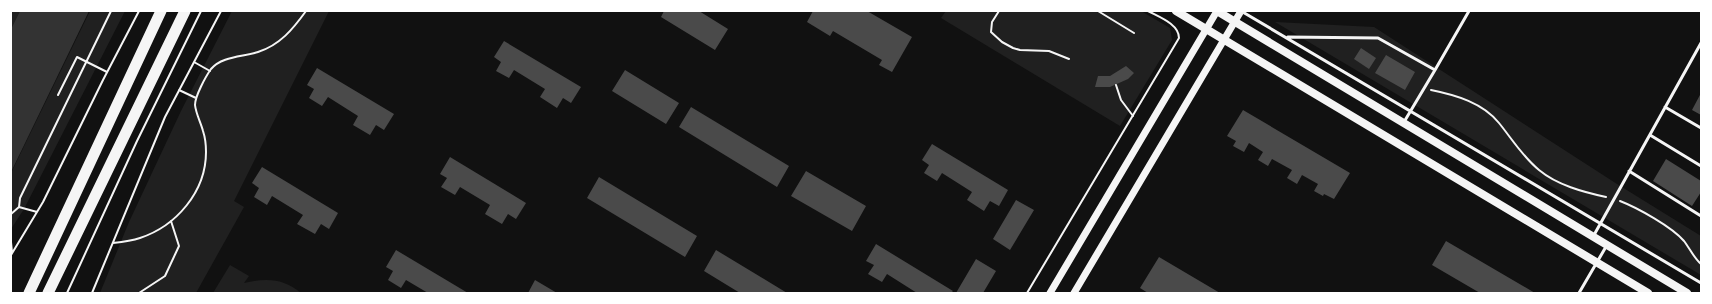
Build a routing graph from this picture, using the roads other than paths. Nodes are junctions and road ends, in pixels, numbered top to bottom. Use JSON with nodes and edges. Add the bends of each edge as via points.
{"nodes":[{"id":1,"x":161,"y":11,"type":"edge"},
{"id":2,"x":185,"y":11,"type":"edge"},
{"id":3,"x":1176,"y":11,"type":"edge"},
{"id":4,"x":1217,"y":11,"type":"edge"},
{"id":5,"x":1241,"y":11,"type":"edge"},
{"id":6,"x":1469,"y":11,"type":"edge"},
{"id":7,"x":1234,"y":22,"type":"junction"},
{"id":8,"x":1207,"y":29,"type":"junction"},
{"id":9,"x":1287,"y":37,"type":"junction"},
{"id":10,"x":1224,"y":40,"type":"junction"},
{"id":11,"x":1701,"y":43,"type":"edge"},
{"id":12,"x":1435,"y":70,"type":"junction"},
{"id":13,"x":1665,"y":107,"type":"junction"},
{"id":14,"x":1411,"y":110,"type":"junction"},
{"id":15,"x":1403,"y":123,"type":"junction"},
{"id":16,"x":1701,"y":128,"type":"edge"},
{"id":17,"x":1650,"y":135,"type":"junction"},
{"id":18,"x":1701,"y":166,"type":"edge"},
{"id":19,"x":1629,"y":171,"type":"junction"},
{"id":20,"x":1701,"y":216,"type":"edge"},
{"id":21,"x":1601,"y":224,"type":"junction"},
{"id":22,"x":1593,"y":236,"type":"junction"},
{"id":23,"x":1607,"y":245,"type":"junction"},
{"id":24,"x":1597,"y":263,"type":"junction"},
{"id":25,"x":1701,"y":283,"type":"edge"},
{"id":26,"x":29,"y":293,"type":"edge"},
{"id":27,"x":48,"y":293,"type":"edge"},
{"id":28,"x":1050,"y":293,"type":"edge"},
{"id":29,"x":1074,"y":293,"type":"edge"},
{"id":30,"x":1579,"y":293,"type":"edge"},
{"id":31,"x":1648,"y":293,"type":"edge"},
{"id":32,"x":1687,"y":293,"type":"edge"}],
"edges":[{"from":1,"to":26,"type":"highway"},
{"from":2,"to":27,"type":"highway"},
{"from":3,"to":8,"type":"main road"},
{"from":4,"to":7,"type":"main road"},
{"from":4,"to":8,"type":"street"},
{"from":5,"to":7,"type":"street"},
{"from":5,"to":9,"type":"lane"},
{"from":6,"to":12,"type":"lane"},
{"from":7,"to":10,"type":"street"},
{"from":7,"to":15,"type":"main road"},
{"from":8,"to":10,"type":"main road"},
{"from":8,"to":28,"type":"street"},
{"from":9,"to":12,"type":"lane","via":[[1378,38]]},
{"from":9,"to":14,"type":"lane"},
{"from":10,"to":24,"type":"main road"},
{"from":10,"to":29,"type":"street"},
{"from":11,"to":13,"type":"lane"},
{"from":12,"to":14,"type":"lane"},
{"from":13,"to":16,"type":"lane"},
{"from":13,"to":17,"type":"lane"},
{"from":14,"to":15,"type":"lane"},
{"from":14,"to":21,"type":"lane"},
{"from":15,"to":22,"type":"main road"},
{"from":17,"to":18,"type":"lane"},
{"from":17,"to":19,"type":"lane"},
{"from":19,"to":20,"type":"lane"},
{"from":19,"to":21,"type":"lane"},
{"from":21,"to":22,"type":"lane"},
{"from":21,"to":25,"type":"lane"},
{"from":22,"to":23,"type":"main road"},
{"from":23,"to":24,"type":"lane"},
{"from":23,"to":32,"type":"main road"},
{"from":24,"to":30,"type":"lane"},
{"from":24,"to":31,"type":"main road"}]}
